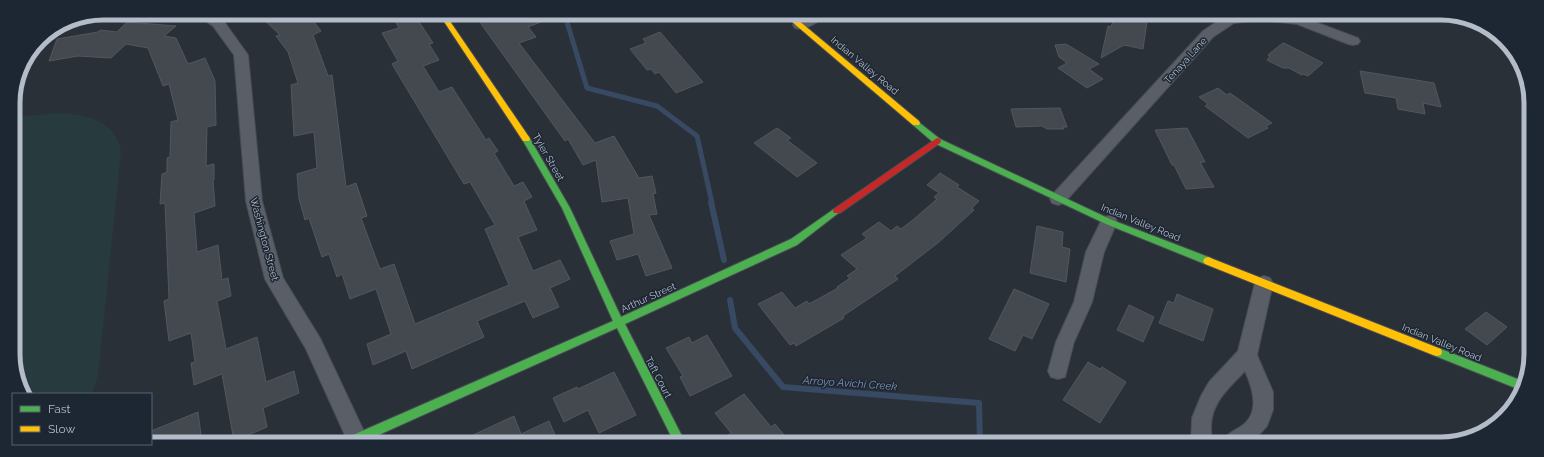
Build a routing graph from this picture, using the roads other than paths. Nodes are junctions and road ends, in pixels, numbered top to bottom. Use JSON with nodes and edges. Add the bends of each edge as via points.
{"nodes":[{"id":1,"x":212,"y":20,"type":"edge"},
{"id":2,"x":446,"y":20,"type":"edge"},
{"id":3,"x":795,"y":20,"type":"edge"},
{"id":4,"x":810,"y":20,"type":"edge"},
{"id":5,"x":1229,"y":20,"type":"edge"},
{"id":6,"x":1299,"y":20,"type":"edge"},
{"id":7,"x":800,"y":25,"type":"junction"},
{"id":8,"x":1353,"y":40,"type":"dead end"},
{"id":9,"x":937,"y":141,"type":"junction"},
{"id":10,"x":1058,"y":199,"type":"junction"},
{"id":11,"x":1109,"y":222,"type":"junction"},
{"id":12,"x":1264,"y":283,"type":"junction"},
{"id":13,"x":618,"y":322,"type":"junction"},
{"id":14,"x":1247,"y":355,"type":"junction"},
{"id":15,"x":1058,"y":371,"type":"dead end"},
{"id":16,"x":1518,"y":385,"type":"edge"},
{"id":17,"x":353,"y":437,"type":"edge"},
{"id":18,"x":361,"y":437,"type":"edge"},
{"id":19,"x":677,"y":437,"type":"edge"},
{"id":20,"x":1201,"y":437,"type":"edge"},
{"id":21,"x":1242,"y":437,"type":"edge"}],
"edges":[{"from":1,"to":17,"type":"street","name":"Washington Street","via":[[218,24],[241,55],[254,201],[274,279],[313,344]]},
{"from":2,"to":13,"type":"street","name":"Tyler Street","via":[[528,141],[566,208]]},
{"from":3,"to":7,"type":"street","name":"Indian Valley Road"},
{"from":4,"to":7,"type":"street"},
{"from":5,"to":10,"type":"street","name":"Tenaya Lane","via":[[1208,34]]},
{"from":6,"to":8,"type":"street","name":"Tenaya Lane"},
{"from":7,"to":9,"type":"street","name":"Indian Valley Road"},
{"from":9,"to":10,"type":"street","name":"Indian Valley Road"},
{"from":9,"to":13,"type":"street","name":"Arthur Street","via":[[794,242]]},
{"from":10,"to":11,"type":"street","name":"Indian Valley Road"},
{"from":11,"to":12,"type":"street","name":"Indian Valley Road"},
{"from":11,"to":15,"type":"street","via":[[1095,252],[1083,302],[1065,342]]},
{"from":12,"to":14,"type":"street"},
{"from":12,"to":16,"type":"street","name":"Indian Valley Road"},
{"from":13,"to":18,"type":"street","name":"Arthur Street"},
{"from":13,"to":19,"type":"street","name":"Taft Court"},
{"from":14,"to":20,"type":"street","via":[[1216,388],[1208,402],[1202,418]]},
{"from":14,"to":21,"type":"street","via":[[1264,393],[1263,413],[1253,429]]}]}
